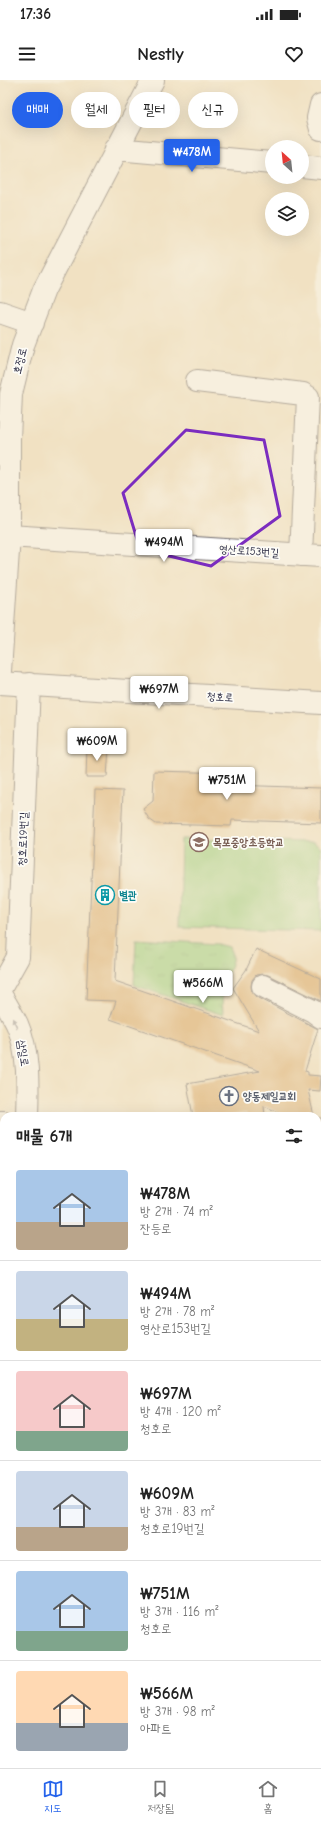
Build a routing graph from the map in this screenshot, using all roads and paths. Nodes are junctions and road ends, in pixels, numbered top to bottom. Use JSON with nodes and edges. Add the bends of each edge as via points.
{"nodes":[{"id":1,"x":153,"y":80,"type":"edge"},
{"id":2,"x":321,"y":105,"type":"edge"},
{"id":3,"x":321,"y":129,"type":"edge"},
{"id":4,"x":116,"y":150,"type":"junction"},
{"id":5,"x":265,"y":162,"type":"edge"},
{"id":6,"x":309,"y":167,"type":"edge"},
{"id":7,"x":321,"y":168,"type":"edge"},
{"id":8,"x":0,"y":312,"type":"edge"},
{"id":9,"x":32,"y":323,"type":"junction"},
{"id":10,"x":197,"y":381,"type":"dead end"},
{"id":11,"x":10,"y":536,"type":"junction"},
{"id":12,"x":311,"y":556,"type":"edge"},
{"id":13,"x":0,"y":671,"type":"edge"},
{"id":14,"x":0,"y":683,"type":"edge"},
{"id":15,"x":29,"y":684,"type":"junction"},
{"id":16,"x":321,"y":703,"type":"edge"},
{"id":17,"x":263,"y":986,"type":"dead end"},
{"id":18,"x":0,"y":989,"type":"edge"},
{"id":19,"x":0,"y":994,"type":"edge"},
{"id":20,"x":321,"y":1017,"type":"edge"},
{"id":21,"x":27,"y":1112,"type":"edge"}],
"edges":[{"from":1,"to":4,"type":"street","name":"호정로"},
{"from":2,"to":3,"type":"street","via":[[318,118]]},
{"from":4,"to":5,"type":"street"},
{"from":4,"to":9,"type":"street","name":"호정로","via":[[44,290]]},
{"from":6,"to":7,"type":"street"},
{"from":8,"to":9,"type":"street"},
{"from":9,"to":11,"type":"street","name":"호정로","via":[[23,345],[11,394]]},
{"from":10,"to":12,"type":"street","via":[[303,394],[308,397]]},
{"from":11,"to":12,"type":"street","name":"영산로153번길"},
{"from":11,"to":13,"type":"street","name":"호정로"},
{"from":14,"to":15,"type":"street","name":"청호로"},
{"from":15,"to":16,"type":"street","name":"청호로"},
{"from":15,"to":18,"type":"street","name":"청호로19번길","via":[[18,957]]},
{"from":17,"to":20,"type":"street"},
{"from":21,"to":19,"type":"street","name":"삼일로","one_way":true,"via":[[24,1051],[17,1025]]}]}
